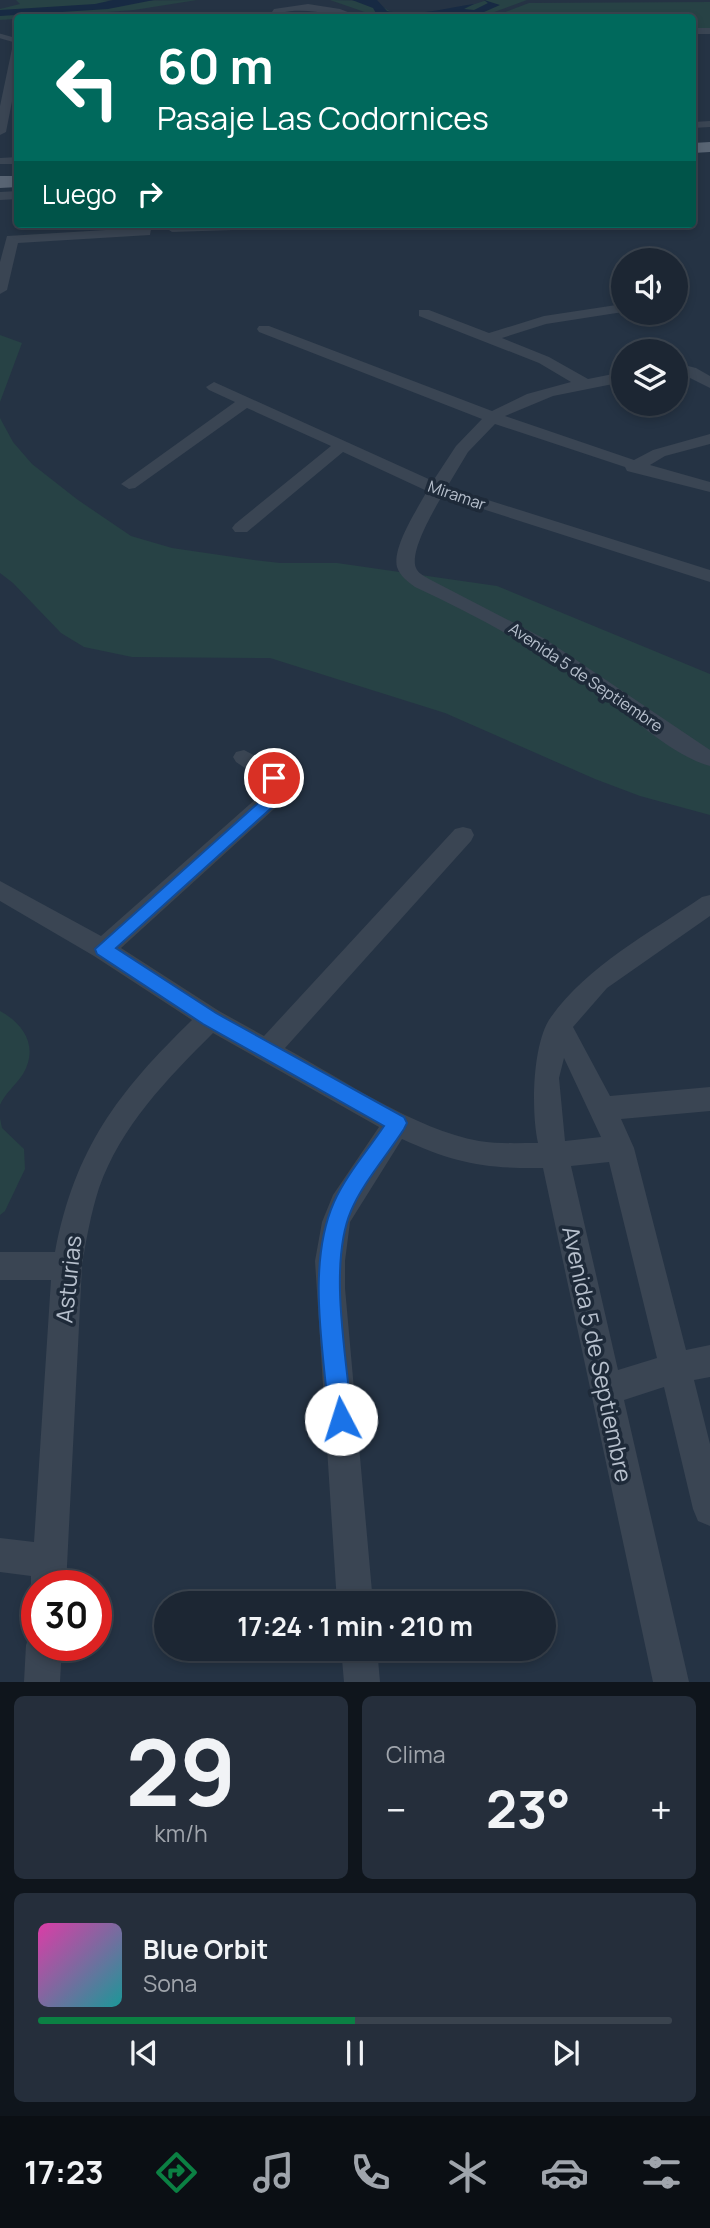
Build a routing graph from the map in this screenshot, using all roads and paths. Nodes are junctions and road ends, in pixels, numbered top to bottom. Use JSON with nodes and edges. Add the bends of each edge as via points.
{"nodes":[{"id":1,"x":273,"y":14,"type":"edge"},
{"id":2,"x":348,"y":14,"type":"edge"},
{"id":3,"x":14,"y":62,"type":"edge"},
{"id":4,"x":4,"y":111,"type":"junction"},
{"id":5,"x":14,"y":111,"type":"edge"},
{"id":6,"x":0,"y":132,"type":"edge"},
{"id":7,"x":146,"y":228,"type":"edge"},
{"id":8,"x":0,"y":290,"type":"edge"},
{"id":9,"x":611,"y":309,"type":"edge"},
{"id":10,"x":424,"y":313,"type":"dead end"},
{"id":11,"x":264,"y":329,"type":"dead end"},
{"id":12,"x":489,"y":338,"type":"junction"},
{"id":13,"x":688,"y":370,"type":"edge"},
{"id":14,"x":611,"y":379,"type":"edge"},
{"id":15,"x":584,"y":383,"type":"junction"},
{"id":16,"x":710,"y":383,"type":"edge"},
{"id":17,"x":214,"y":387,"type":"dead end"},
{"id":18,"x":245,"y":402,"type":"junction"},
{"id":19,"x":491,"y":419,"type":"junction"},
{"id":20,"x":710,"y":439,"type":"edge"},
{"id":21,"x":341,"y":446,"type":"junction"},
{"id":22,"x":633,"y":467,"type":"junction"},
{"id":23,"x":129,"y":484,"type":"dead end"},
{"id":24,"x":710,"y":487,"type":"edge"},
{"id":25,"x":437,"y":489,"type":"junction"},
{"id":26,"x":241,"y":528,"type":"dead end"},
{"id":27,"x":710,"y":576,"type":"edge"},
{"id":28,"x":244,"y":757,"type":"dead end"},
{"id":29,"x":710,"y":759,"type":"edge"},
{"id":30,"x":463,"y":835,"type":"dead end"},
{"id":31,"x":0,"y":890,"type":"edge"},
{"id":32,"x":710,"y":904,"type":"edge"},
{"id":33,"x":103,"y":949,"type":"junction"},
{"id":34,"x":210,"y":1019,"type":"junction"},
{"id":35,"x":559,"y":1025,"type":"junction"},
{"id":36,"x":267,"y":1050,"type":"junction"},
{"id":37,"x":710,"y":1099,"type":"edge"},
{"id":38,"x":604,"y":1109,"type":"junction"},
{"id":39,"x":397,"y":1123,"type":"junction"},
{"id":40,"x":620,"y":1148,"type":"junction"},
{"id":41,"x":555,"y":1155,"type":"junction"},
{"id":42,"x":0,"y":1266,"type":"edge"},
{"id":43,"x":67,"y":1266,"type":"junction"},
{"id":44,"x":710,"y":1361,"type":"edge"},
{"id":45,"x":673,"y":1368,"type":"junction"},
{"id":46,"x":606,"y":1390,"type":"junction"},
{"id":47,"x":710,"y":1509,"type":"edge"},
{"id":48,"x":0,"y":1555,"type":"edge"},
{"id":49,"x":40,"y":1570,"type":"edge"},
{"id":50,"x":48,"y":1570,"type":"edge"},
{"id":51,"x":354,"y":1591,"type":"edge"},
{"id":52,"x":43,"y":1661,"type":"edge"},
{"id":53,"x":360,"y":1661,"type":"edge"},
{"id":54,"x":42,"y":1682,"type":"edge"},
{"id":55,"x":362,"y":1682,"type":"edge"},
{"id":56,"x":671,"y":1682,"type":"edge"}],
"edges":[{"from":1,"to":2,"type":"street","via":[[298,8]]},
{"from":3,"to":4,"type":"street"},
{"from":4,"to":5,"type":"street"},
{"from":4,"to":6,"type":"street"},
{"from":7,"to":8,"type":"street","via":[[145,232],[12,239]]},
{"from":9,"to":12,"type":"street","via":[[544,320]]},
{"from":10,"to":12,"type":"street"},
{"from":11,"to":19,"type":"street"},
{"from":12,"to":15,"type":"street","via":[[544,360]]},
{"from":13,"to":16,"type":"street"},
{"from":14,"to":15,"type":"street","name":"Avenida 5 de Septiembre"},
{"from":15,"to":19,"type":"street","name":"Avenida 5 de Septiembre","via":[[526,400]]},
{"from":17,"to":18,"type":"street","name":"Miramar"},
{"from":18,"to":21,"type":"street","name":"Miramar"},
{"from":18,"to":23,"type":"street"},
{"from":19,"to":22,"type":"street"},
{"from":19,"to":25,"type":"street","name":"Avenida 5 de Septiembre","via":[[462,449]]},
{"from":20,"to":22,"type":"street","via":[[659,453]]},
{"from":21,"to":25,"type":"street","name":"Miramar"},
{"from":21,"to":26,"type":"street"},
{"from":22,"to":24,"type":"street"},
{"from":25,"to":27,"type":"street","name":"Miramar"},
{"from":25,"to":29,"type":"street","name":"Avenida 5 de Septiembre","via":[[405,559],[415,579],[511,625]]},
{"from":28,"to":33,"type":"street","via":[[274,778],[277,793]]},
{"from":30,"to":36,"type":"street"},
{"from":31,"to":33,"type":"street"},
{"from":32,"to":35,"type":"street","name":"Avenida 5 de Septiembre","via":[[598,981]]},
{"from":33,"to":34,"type":"street"},
{"from":34,"to":36,"type":"street"},
{"from":34,"to":43,"type":"street","name":"Asturias","via":[[148,1080],[108,1133],[81,1196]]},
{"from":35,"to":38,"type":"street"},
{"from":35,"to":41,"type":"street","name":"Avenida 5 de Septiembre","via":[[546,1078]]},
{"from":36,"to":39,"type":"street"},
{"from":37,"to":38,"type":"street"},
{"from":38,"to":40,"type":"street"},
{"from":39,"to":41,"type":"street","via":[[476,1153]]},
{"from":39,"to":51,"type":"street","via":[[343,1205],[331,1241],[330,1288]]},
{"from":40,"to":41,"type":"street"},
{"from":40,"to":45,"type":"street"},
{"from":41,"to":46,"type":"street","name":"Avenida 5 de Septiembre"},
{"from":42,"to":43,"type":"street"},
{"from":43,"to":50,"type":"street","name":"Asturias"},
{"from":44,"to":45,"type":"street"},
{"from":45,"to":46,"type":"street"},
{"from":45,"to":47,"type":"street"},
{"from":46,"to":56,"type":"street","name":"Avenida 5 de Septiembre"},
{"from":48,"to":49,"type":"street"},
{"from":52,"to":54,"type":"street"},
{"from":53,"to":55,"type":"street"}]}
